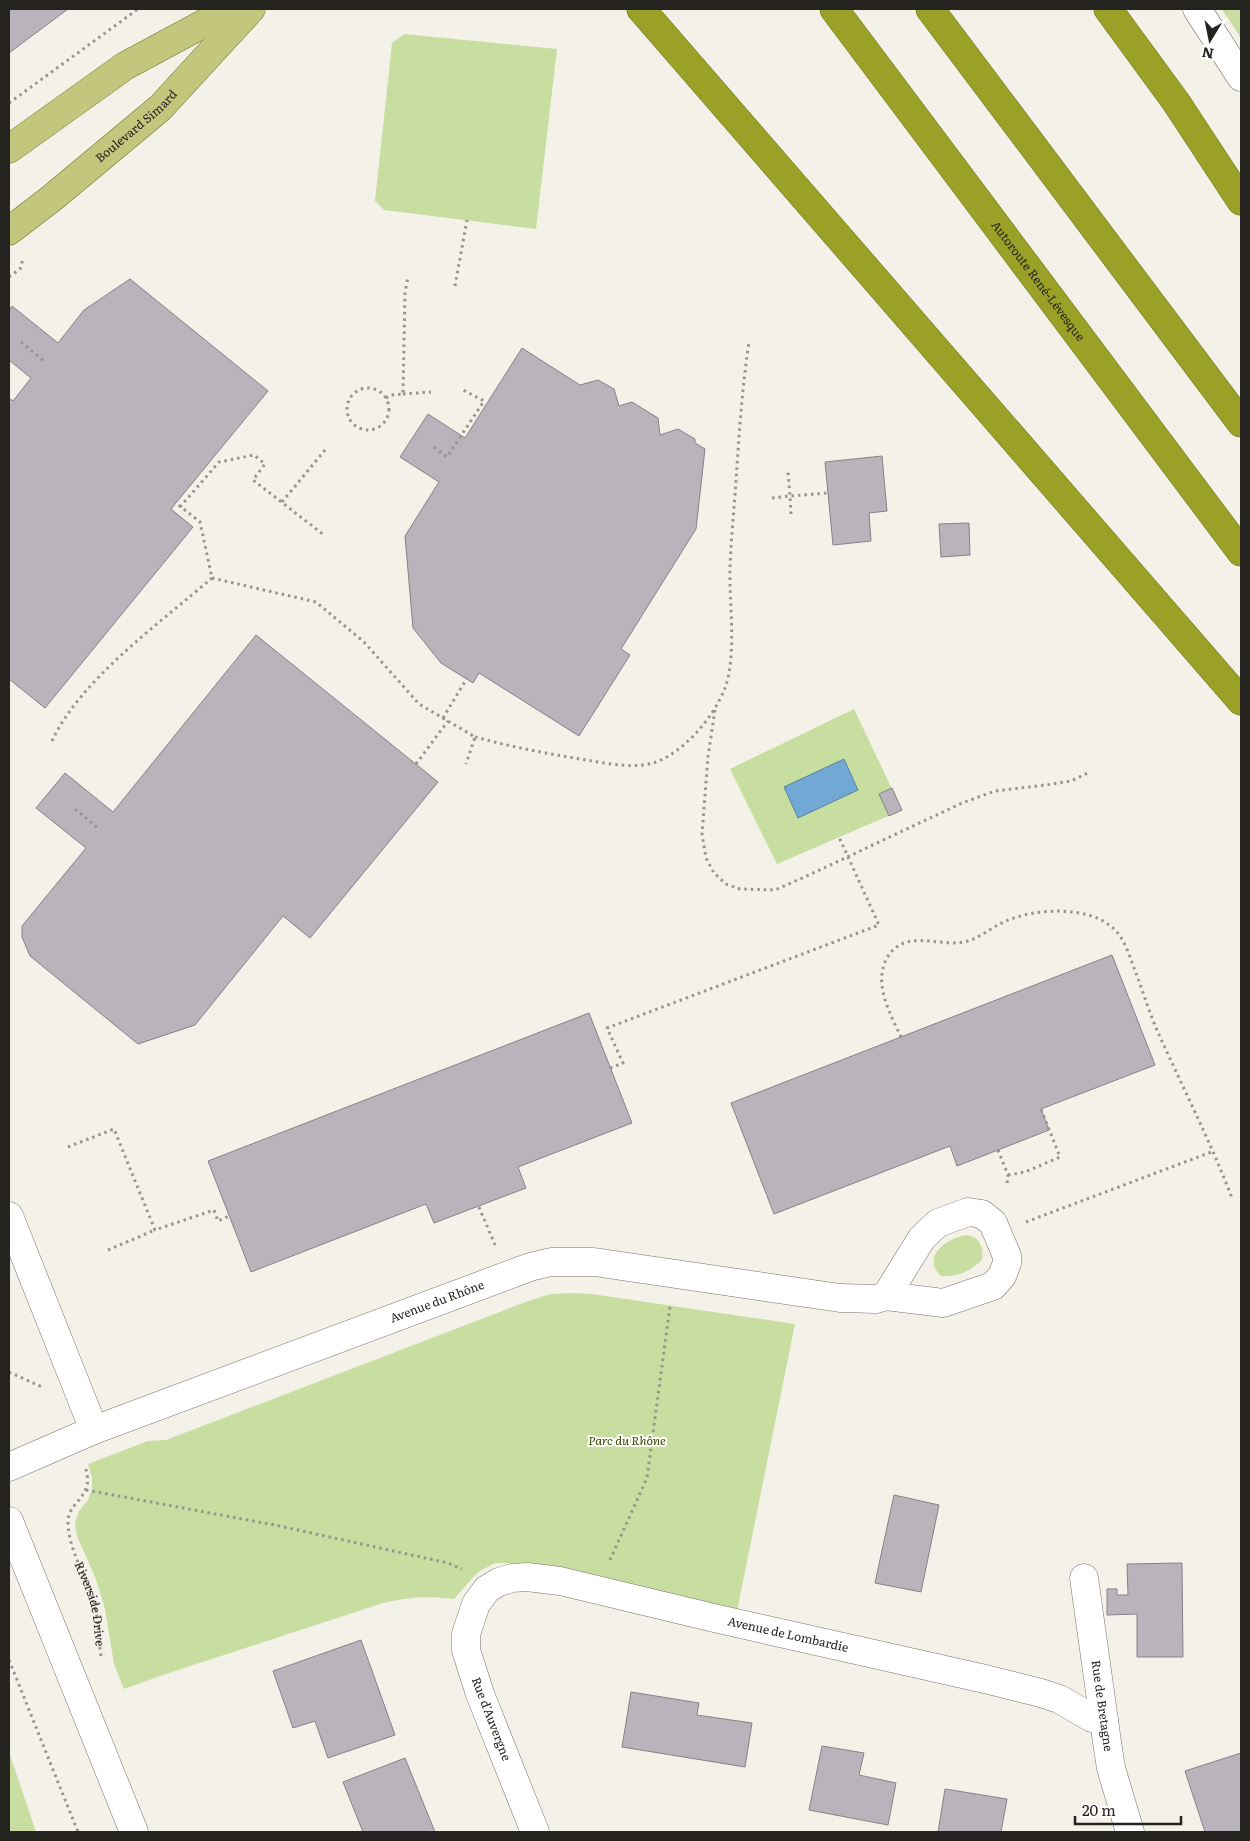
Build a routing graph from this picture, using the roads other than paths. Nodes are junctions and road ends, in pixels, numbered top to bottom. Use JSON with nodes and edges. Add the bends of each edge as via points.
{"nodes":[{"id":1,"x":230,"y":9,"type":"edge"},
{"id":2,"x":251,"y":9,"type":"edge"},
{"id":3,"x":641,"y":9,"type":"edge"},
{"id":4,"x":834,"y":9,"type":"edge"},
{"id":5,"x":930,"y":9,"type":"edge"},
{"id":6,"x":1108,"y":9,"type":"edge"},
{"id":7,"x":1197,"y":9,"type":"edge"},
{"id":8,"x":1241,"y":77,"type":"edge"},
{"id":9,"x":9,"y":149,"type":"edge"},
{"id":10,"x":1241,"y":201,"type":"edge"},
{"id":11,"x":9,"y":230,"type":"edge"},
{"id":12,"x":1241,"y":423,"type":"edge"},
{"id":13,"x":1241,"y":552,"type":"edge"},
{"id":14,"x":1241,"y":701,"type":"edge"},
{"id":15,"x":9,"y":1216,"type":"edge"},
{"id":16,"x":886,"y":1296,"type":"dead end"},
{"id":17,"x":94,"y":1430,"type":"junction"},
{"id":18,"x":9,"y":1467,"type":"edge"},
{"id":19,"x":9,"y":1520,"type":"edge"},
{"id":20,"x":1084,"y":1578,"type":"dead end"},
{"id":21,"x":476,"y":1604,"type":"joint"},
{"id":22,"x":1104,"y":1721,"type":"junction"},
{"id":23,"x":134,"y":1832,"type":"edge"},
{"id":24,"x":535,"y":1832,"type":"edge"},
{"id":25,"x":1130,"y":1832,"type":"edge"}],
"edges":[{"from":1,"to":9,"type":"main road","via":[[125,66]]},
{"from":2,"to":11,"type":"main road","name":"Boulevard Simard","via":[[160,108]]},
{"from":3,"to":14,"type":"highway"},
{"from":4,"to":13,"type":"highway","name":"Autoroute René-Lévesque"},
{"from":5,"to":12,"type":"highway"},
{"from":6,"to":10,"type":"highway","via":[[1176,102]]},
{"from":7,"to":8,"type":"street"},
{"from":15,"to":17,"type":"street"},
{"from":16,"to":17,"type":"street","name":"Avenue du Rhône","via":[[876,1299],[840,1298],[594,1262],[551,1262],[508,1274]]},
{"from":17,"to":18,"type":"street","name":"Avenue du Rhône"},
{"from":19,"to":23,"type":"street"},
{"from":20,"to":22,"type":"street","name":"Rue de Bretagne"},
{"from":21,"to":22,"type":"street","name":"Avenue de Lombardie","via":[[486,1589],[499,1582],[527,1577],[552,1580],[1041,1692]]},
{"from":21,"to":24,"type":"street","name":"Rue d'Auvergne","via":[[466,1634],[466,1650],[480,1694]]},
{"from":22,"to":25,"type":"street","name":"Rue de Bretagne","via":[[1112,1768]]}]}
